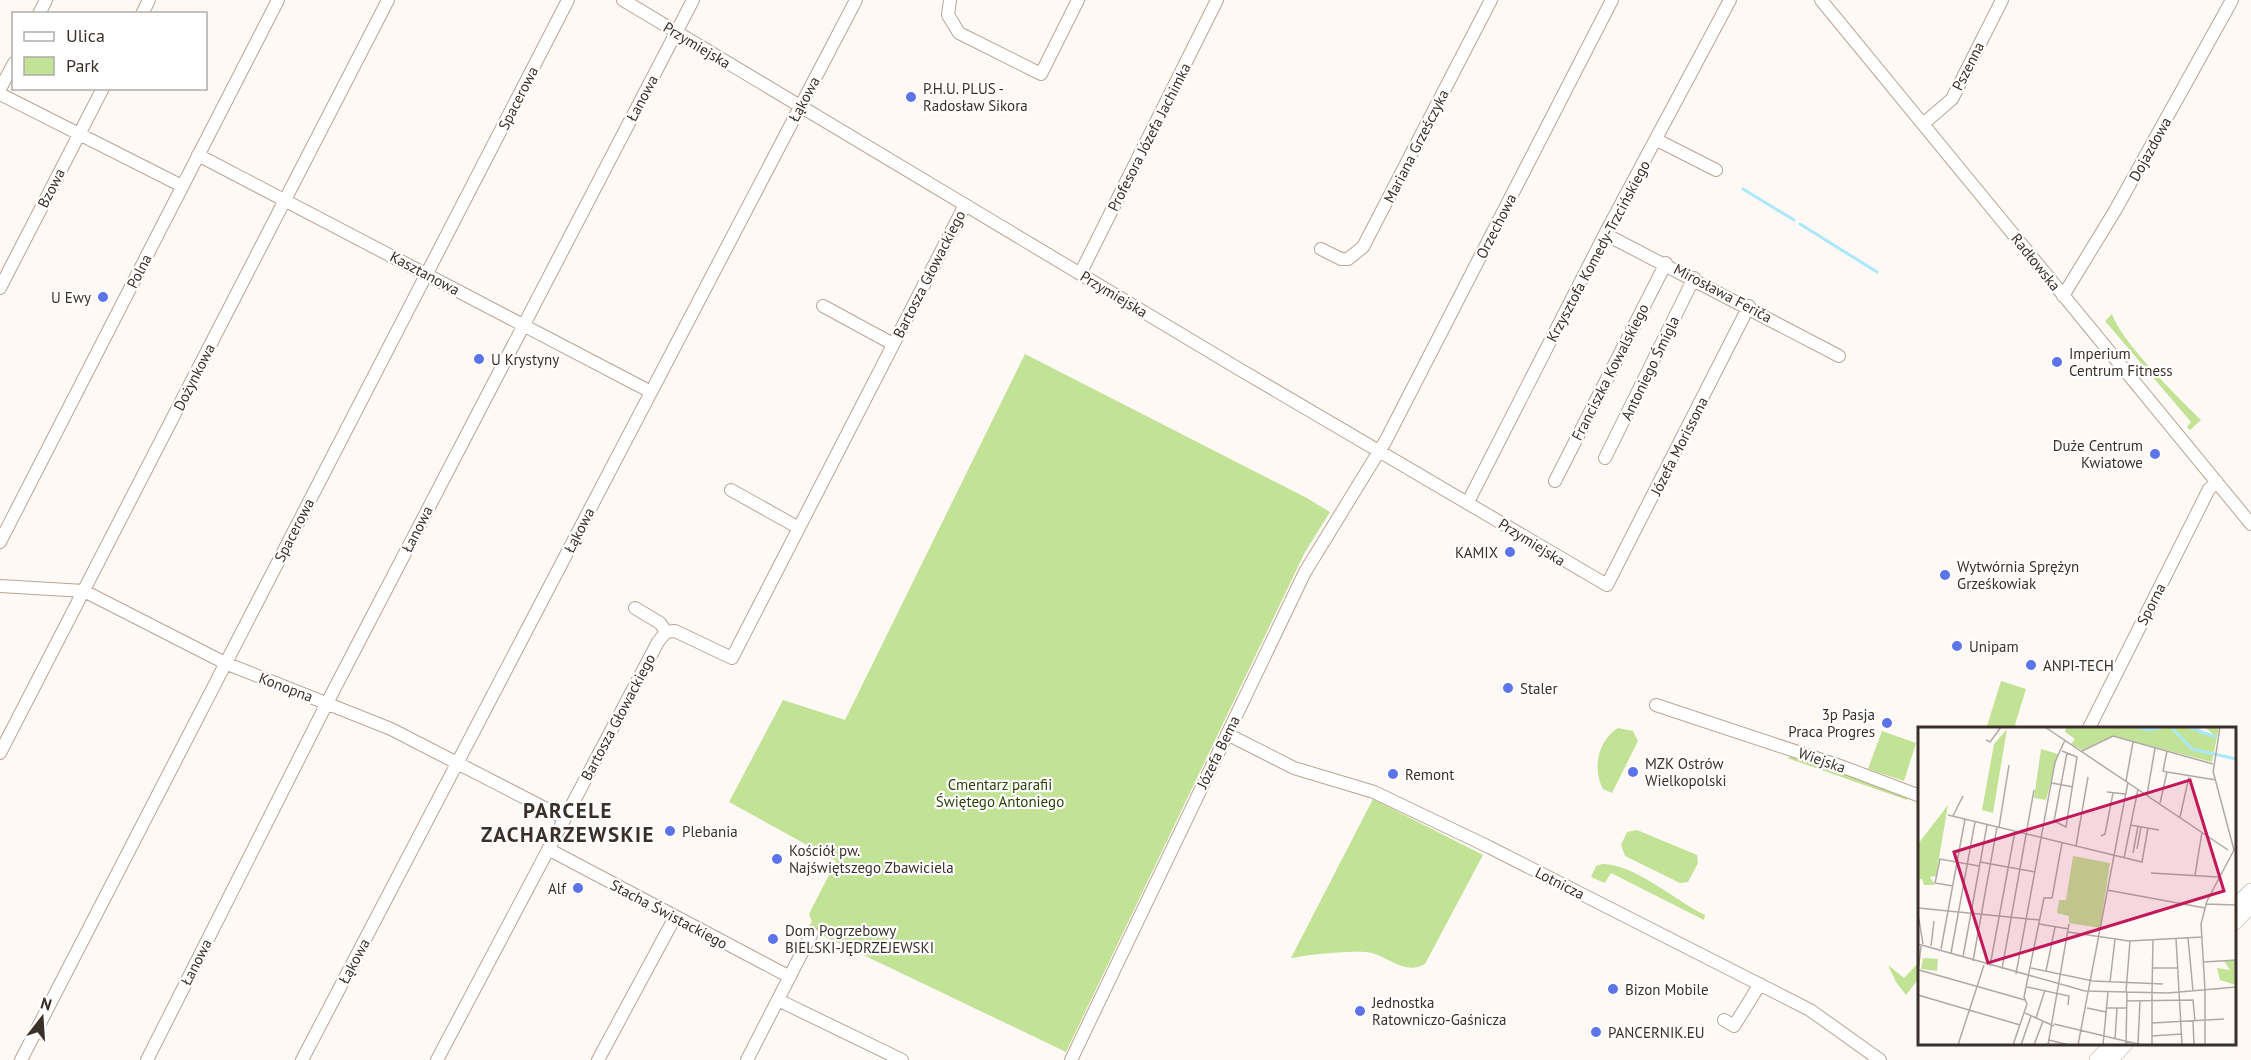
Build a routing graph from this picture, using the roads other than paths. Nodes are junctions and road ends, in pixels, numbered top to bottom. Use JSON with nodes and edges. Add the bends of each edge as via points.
{"nodes":[{"id":1,"x":278,"y":0,"type":"edge"},
{"id":2,"x":388,"y":0,"type":"edge"},
{"id":3,"x":568,"y":0,"type":"edge"},
{"id":4,"x":623,"y":0,"type":"edge"},
{"id":5,"x":693,"y":0,"type":"edge"},
{"id":6,"x":856,"y":0,"type":"edge"},
{"id":7,"x":950,"y":0,"type":"edge"},
{"id":8,"x":1078,"y":0,"type":"edge"},
{"id":9,"x":1217,"y":0,"type":"edge"},
{"id":10,"x":1491,"y":0,"type":"edge"},
{"id":11,"x":1612,"y":0,"type":"edge"},
{"id":12,"x":1730,"y":0,"type":"edge"},
{"id":13,"x":1821,"y":0,"type":"edge"},
{"id":14,"x":1839,"y":0,"type":"edge"},
{"id":15,"x":2002,"y":0,"type":"edge"},
{"id":16,"x":2232,"y":0,"type":"edge"},
{"id":17,"x":1832,"y":13,"type":"junction"},
{"id":18,"x":676,"y":33,"type":"junction"},
{"id":19,"x":12,"y":67,"type":"edge"},
{"id":20,"x":0,"y":89,"type":"edge"},
{"id":21,"x":102,"y":90,"type":"edge"},
{"id":22,"x":0,"y":94,"type":"edge"},
{"id":23,"x":800,"y":107,"type":"junction"},
{"id":24,"x":1923,"y":124,"type":"junction"},
{"id":25,"x":79,"y":134,"type":"junction"},
{"id":26,"x":1657,"y":140,"type":"junction"},
{"id":27,"x":198,"y":155,"type":"junction"},
{"id":28,"x":1716,"y":170,"type":"dead end"},
{"id":29,"x":182,"y":186,"type":"junction"},
{"id":30,"x":286,"y":199,"type":"junction"},
{"id":31,"x":965,"y":205,"type":"junction"},
{"id":32,"x":1605,"y":234,"type":"junction"},
{"id":33,"x":1321,"y":249,"type":"dead end"},
{"id":34,"x":1666,"y":263,"type":"junction"},
{"id":35,"x":427,"y":274,"type":"junction"},
{"id":36,"x":1080,"y":274,"type":"junction"},
{"id":37,"x":1694,"y":278,"type":"junction"},
{"id":38,"x":0,"y":288,"type":"edge"},
{"id":39,"x":2063,"y":296,"type":"junction"},
{"id":40,"x":823,"y":306,"type":"dead end"},
{"id":41,"x":1749,"y":306,"type":"junction"},
{"id":42,"x":522,"y":325,"type":"junction"},
{"id":43,"x":893,"y":344,"type":"junction"},
{"id":44,"x":1839,"y":356,"type":"dead end"},
{"id":45,"x":651,"y":392,"type":"junction"},
{"id":46,"x":1379,"y":452,"type":"junction"},
{"id":47,"x":1605,"y":458,"type":"dead end"},
{"id":48,"x":1555,"y":481,"type":"dead end"},
{"id":49,"x":2217,"y":482,"type":"junction"},
{"id":50,"x":730,"y":490,"type":"dead end"},
{"id":51,"x":1468,"y":502,"type":"junction"},
{"id":52,"x":2251,"y":524,"type":"edge"},
{"id":53,"x":799,"y":528,"type":"junction"},
{"id":54,"x":0,"y":542,"type":"edge"},
{"id":55,"x":1607,"y":585,"type":"joint"},
{"id":56,"x":0,"y":586,"type":"edge"},
{"id":57,"x":84,"y":591,"type":"junction"},
{"id":58,"x":635,"y":608,"type":"dead end"},
{"id":59,"x":666,"y":633,"type":"junction"},
{"id":60,"x":225,"y":663,"type":"junction"},
{"id":61,"x":327,"y":703,"type":"junction"},
{"id":62,"x":1656,"y":705,"type":"dead end"},
{"id":63,"x":2090,"y":727,"type":"edge"},
{"id":64,"x":1227,"y":734,"type":"junction"},
{"id":65,"x":0,"y":753,"type":"edge"},
{"id":66,"x":459,"y":763,"type":"junction"},
{"id":67,"x":1918,"y":795,"type":"edge"},
{"id":68,"x":564,"y":818,"type":"junction"},
{"id":69,"x":548,"y":849,"type":"junction"},
{"id":70,"x":2251,"y":895,"type":"edge"},
{"id":71,"x":2236,"y":908,"type":"edge"},
{"id":72,"x":674,"y":919,"type":"junction"},
{"id":73,"x":2236,"y":920,"type":"edge"},
{"id":74,"x":812,"y":933,"type":"dead end"},
{"id":75,"x":790,"y":977,"type":"junction"},
{"id":76,"x":1760,"y":984,"type":"junction"},
{"id":77,"x":778,"y":1000,"type":"junction"},
{"id":78,"x":1724,"y":1020,"type":"dead end"},
{"id":79,"x":2111,"y":1045,"type":"edge"},
{"id":80,"x":2124,"y":1045,"type":"edge"},
{"id":81,"x":21,"y":1060,"type":"edge"},
{"id":82,"x":147,"y":1060,"type":"edge"},
{"id":83,"x":302,"y":1060,"type":"edge"},
{"id":84,"x":437,"y":1060,"type":"edge"},
{"id":85,"x":598,"y":1060,"type":"edge"},
{"id":86,"x":747,"y":1060,"type":"edge"},
{"id":87,"x":902,"y":1060,"type":"edge"},
{"id":88,"x":1071,"y":1060,"type":"edge"},
{"id":89,"x":1880,"y":1060,"type":"edge"},
{"id":90,"x":2097,"y":1060,"type":"edge"},
{"id":91,"x":2110,"y":1060,"type":"edge"}],
"edges":[{"from":1,"to":27,"type":"street","name":"Polna"},
{"from":2,"to":30,"type":"street","name":"Dożynkowa"},
{"from":3,"to":35,"type":"street","name":"Spacerowa"},
{"from":4,"to":18,"type":"street","name":"Przymiejska"},
{"from":5,"to":18,"type":"street","name":"Łanowa"},
{"from":6,"to":23,"type":"street","name":"Łąkowa"},
{"from":7,"to":8,"type":"street","via":[[948,15],[959,33],[1041,74]]},
{"from":9,"to":36,"type":"street","name":"Profesora Józefa Jachimka"},
{"from":10,"to":33,"type":"street","name":"Mariana Grześczyka","via":[[1363,247],[1348,259]]},
{"from":11,"to":46,"type":"street","name":"Orzechowa"},
{"from":12,"to":26,"type":"street","name":"Krzysztofa Komedy-Trzcińskiego"},
{"from":13,"to":17,"type":"street","name":"Radłowska"},
{"from":14,"to":17,"type":"street"},
{"from":15,"to":24,"type":"street","name":"Pszenna","via":[[1952,99]]},
{"from":16,"to":39,"type":"street","name":"Dojazdowa"},
{"from":17,"to":24,"type":"street","name":"Radłowska"},
{"from":18,"to":23,"type":"street","name":"Przymiejska"},
{"from":18,"to":42,"type":"street","name":"Łanowa"},
{"from":19,"to":20,"type":"street"},
{"from":21,"to":25,"type":"street","name":"Bzowa"},
{"from":22,"to":25,"type":"street"},
{"from":23,"to":31,"type":"street","name":"Przymiejska"},
{"from":23,"to":45,"type":"street","name":"Łąkowa"},
{"from":24,"to":39,"type":"street","name":"Radłowska"},
{"from":25,"to":29,"type":"street"},
{"from":25,"to":38,"type":"street","name":"Bzowa"},
{"from":26,"to":28,"type":"street"},
{"from":26,"to":32,"type":"street","name":"Krzysztofa Komedy-Trzcińskiego"},
{"from":27,"to":29,"type":"street","name":"Polna"},
{"from":27,"to":30,"type":"street","name":"Kasztanowa"},
{"from":29,"to":54,"type":"street","name":"Polna"},
{"from":30,"to":35,"type":"street","name":"Kasztanowa"},
{"from":30,"to":57,"type":"street","name":"Dożynkowa"},
{"from":31,"to":36,"type":"street","name":"Przymiejska"},
{"from":31,"to":43,"type":"street","name":"Bartosza Głowackiego"},
{"from":32,"to":34,"type":"street","name":"Mirosława Feriča"},
{"from":32,"to":51,"type":"street","name":"Krzysztofa Komedy-Trzcińskiego"},
{"from":34,"to":37,"type":"street","name":"Mirosława Feriča"},
{"from":34,"to":48,"type":"street","name":"Franciszka Kowalskiego"},
{"from":35,"to":42,"type":"street","name":"Kasztanowa"},
{"from":35,"to":60,"type":"street","name":"Spacerowa"},
{"from":36,"to":46,"type":"street","name":"Przymiejska"},
{"from":37,"to":41,"type":"street","name":"Mirosława Feriča"},
{"from":37,"to":47,"type":"street","name":"Antoniego Śmigla"},
{"from":39,"to":49,"type":"street","name":"Radłowska"},
{"from":40,"to":43,"type":"street","name":"Bartosza Głowackiego"},
{"from":41,"to":44,"type":"street","name":"Mirosława Feriča"},
{"from":41,"to":55,"type":"street","name":"Józefa Morissona"},
{"from":42,"to":45,"type":"street","name":"Kasztanowa"},
{"from":42,"to":61,"type":"street","name":"Łanowa"},
{"from":43,"to":53,"type":"street","name":"Bartosza Głowackiego"},
{"from":45,"to":66,"type":"street","name":"Łąkowa"},
{"from":46,"to":51,"type":"street","name":"Przymiejska"},
{"from":46,"to":64,"type":"street","name":"Józefa Bema","via":[[1305,572]]},
{"from":49,"to":52,"type":"street","name":"Radłowska"},
{"from":49,"to":63,"type":"street","name":"Sporna","via":[[2209,489]]},
{"from":50,"to":53,"type":"street"},
{"from":51,"to":55,"type":"street","name":"Przymiejska"},
{"from":53,"to":59,"type":"street","name":"Bartosza Głowackiego","via":[[732,658],[675,631]]},
{"from":56,"to":57,"type":"street","name":"Konopna"},
{"from":57,"to":60,"type":"street","name":"Konopna"},
{"from":57,"to":65,"type":"street","name":"Dożynkowa"},
{"from":58,"to":59,"type":"street","via":[[660,623]]},
{"from":59,"to":68,"type":"street","name":"Bartosza Głowackiego"},
{"from":60,"to":61,"type":"street","name":"Konopna"},
{"from":60,"to":81,"type":"street","name":"Spacerowa"},
{"from":61,"to":66,"type":"street","name":"Konopna"},
{"from":61,"to":82,"type":"street","name":"Łanowa"},
{"from":62,"to":67,"type":"street","name":"Wiejska"},
{"from":64,"to":76,"type":"street","name":"Lotnicza","via":[[1294,768],[1367,789],[1424,815]]},
{"from":64,"to":88,"type":"street","name":"Józefa Bema"},
{"from":66,"to":68,"type":"street","name":"Konopna"},
{"from":66,"to":83,"type":"street","name":"Łąkowa"},
{"from":68,"to":69,"type":"street","name":"Bartosza Głowackiego"},
{"from":69,"to":72,"type":"street","name":"Stacha Świstackiego"},
{"from":69,"to":84,"type":"street","name":"Bartosza Głowackiego"},
{"from":70,"to":71,"type":"main road"},
{"from":70,"to":73,"type":"main road"},
{"from":72,"to":75,"type":"street","name":"Stacha Świstackiego"},
{"from":72,"to":85,"type":"street"},
{"from":74,"to":75,"type":"street"},
{"from":75,"to":77,"type":"street"},
{"from":76,"to":78,"type":"street","via":[[1734,1026]]},
{"from":76,"to":89,"type":"street","name":"Lotnicza","via":[[1810,1010]]},
{"from":77,"to":86,"type":"street"},
{"from":77,"to":87,"type":"street"},
{"from":79,"to":90,"type":"main road"},
{"from":80,"to":91,"type":"main road"}]}
